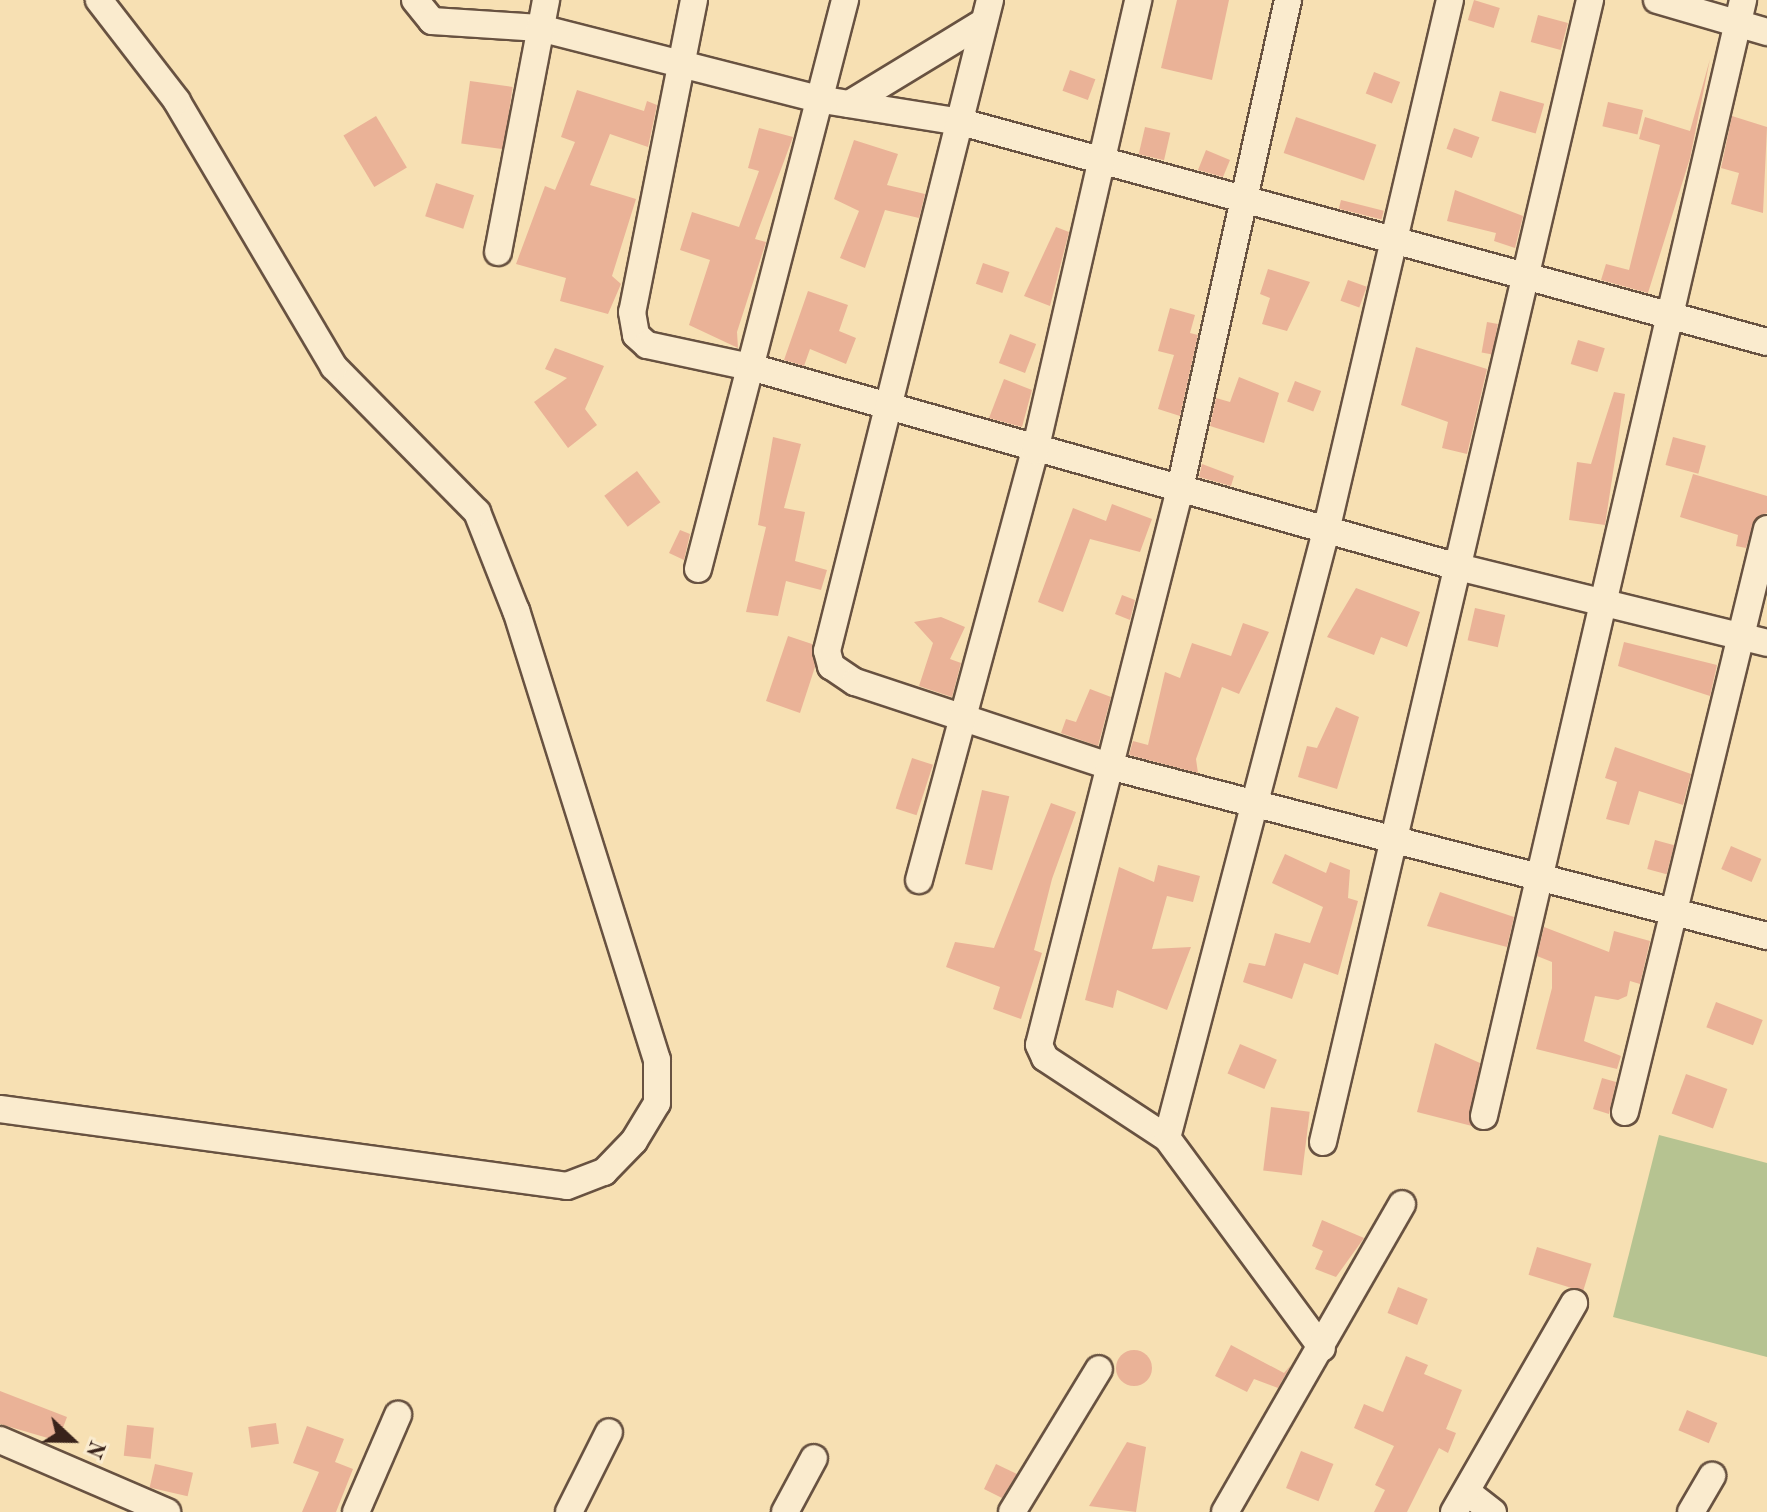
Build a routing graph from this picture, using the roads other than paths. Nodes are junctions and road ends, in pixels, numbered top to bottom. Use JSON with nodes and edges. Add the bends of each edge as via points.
{"nodes":[{"id":1,"x":99,"y":0,"type":"edge"},
{"id":2,"x":415,"y":0,"type":"edge"},
{"id":3,"x":546,"y":0,"type":"edge"},
{"id":4,"x":694,"y":0,"type":"edge"},
{"id":5,"x":845,"y":0,"type":"edge"},
{"id":6,"x":1138,"y":0,"type":"edge"},
{"id":7,"x":1288,"y":0,"type":"edge"},
{"id":8,"x":1450,"y":0,"type":"edge"},
{"id":9,"x":1590,"y":0,"type":"edge"},
{"id":10,"x":1657,"y":0,"type":"edge"},
{"id":11,"x":987,"y":11,"type":"edge"},
{"id":12,"x":1741,"y":12,"type":"edge"},
{"id":13,"x":540,"y":28,"type":"junction"},
{"id":14,"x":1767,"y":32,"type":"edge"},
{"id":15,"x":679,"y":65,"type":"junction"},
{"id":16,"x":836,"y":102,"type":"junction"},
{"id":17,"x":961,"y":122,"type":"junction"},
{"id":18,"x":1099,"y":160,"type":"junction"},
{"id":19,"x":1246,"y":197,"type":"junction"},
{"id":20,"x":1396,"y":243,"type":"junction"},
{"id":21,"x":498,"y":252,"type":"dead end"},
{"id":22,"x":1530,"y":279,"type":"junction"},
{"id":23,"x":1673,"y":313,"type":"junction"},
{"id":24,"x":1767,"y":342,"type":"edge"},
{"id":25,"x":754,"y":368,"type":"junction"},
{"id":26,"x":888,"y":410,"type":"junction"},
{"id":27,"x":1035,"y":451,"type":"junction"},
{"id":28,"x":1179,"y":493,"type":"junction"},
{"id":29,"x":1767,"y":529,"type":"edge"},
{"id":30,"x":1326,"y":531,"type":"junction"},
{"id":31,"x":1458,"y":567,"type":"junction"},
{"id":32,"x":698,"y":569,"type":"dead end"},
{"id":33,"x":1604,"y":604,"type":"junction"},
{"id":34,"x":1739,"y":636,"type":"junction"},
{"id":35,"x":1767,"y":643,"type":"edge"},
{"id":36,"x":964,"y":720,"type":"junction"},
{"id":37,"x":1109,"y":766,"type":"junction"},
{"id":38,"x":1253,"y":804,"type":"junction"},
{"id":39,"x":1395,"y":838,"type":"junction"},
{"id":40,"x":1540,"y":877,"type":"junction"},
{"id":41,"x":919,"y":880,"type":"dead end"},
{"id":42,"x":1675,"y":910,"type":"junction"},
{"id":43,"x":1767,"y":936,"type":"edge"},
{"id":44,"x":0,"y":1109,"type":"edge"},
{"id":45,"x":1625,"y":1112,"type":"dead end"},
{"id":46,"x":1484,"y":1116,"type":"dead end"},
{"id":47,"x":1167,"y":1138,"type":"junction"},
{"id":48,"x":1323,"y":1142,"type":"dead end"},
{"id":49,"x":1402,"y":1204,"type":"dead end"},
{"id":50,"x":1574,"y":1303,"type":"dead end"},
{"id":51,"x":1322,"y":1348,"type":"junction"},
{"id":52,"x":1099,"y":1369,"type":"dead end"},
{"id":53,"x":398,"y":1415,"type":"dead end"},
{"id":54,"x":609,"y":1432,"type":"dead end"},
{"id":55,"x":0,"y":1440,"type":"edge"},
{"id":56,"x":814,"y":1458,"type":"dead end"},
{"id":57,"x":1712,"y":1476,"type":"dead end"},
{"id":58,"x":1461,"y":1502,"type":"edge"},
{"id":59,"x":138,"y":1507,"type":"edge"},
{"id":60,"x":167,"y":1512,"type":"edge"},
{"id":61,"x":356,"y":1512,"type":"edge"},
{"id":62,"x":569,"y":1512,"type":"edge"},
{"id":63,"x":785,"y":1512,"type":"edge"},
{"id":64,"x":1012,"y":1512,"type":"edge"},
{"id":65,"x":1225,"y":1512,"type":"edge"},
{"id":66,"x":1493,"y":1512,"type":"edge"},
{"id":67,"x":1691,"y":1512,"type":"edge"}],
"edges":[{"from":1,"to":44,"type":"street","via":[[177,101],[334,367],[477,512],[516,611],[657,1060],[657,1103],[634,1141],[604,1172],[567,1186]]},
{"from":2,"to":13,"type":"street","via":[[432,21]]},
{"from":3,"to":13,"type":"street"},
{"from":4,"to":15,"type":"street"},
{"from":5,"to":16,"type":"street"},
{"from":6,"to":18,"type":"street"},
{"from":7,"to":19,"type":"street"},
{"from":8,"to":20,"type":"street"},
{"from":9,"to":22,"type":"street"},
{"from":10,"to":12,"type":"street"},
{"from":11,"to":16,"type":"street"},
{"from":11,"to":17,"type":"street"},
{"from":12,"to":14,"type":"street"},
{"from":12,"to":23,"type":"street"},
{"from":13,"to":15,"type":"street"},
{"from":13,"to":21,"type":"street"},
{"from":15,"to":16,"type":"street"},
{"from":15,"to":25,"type":"street","via":[[632,312],[636,335],[647,345]]},
{"from":16,"to":17,"type":"street"},
{"from":16,"to":25,"type":"street"},
{"from":17,"to":18,"type":"street"},
{"from":17,"to":26,"type":"street"},
{"from":18,"to":19,"type":"street"},
{"from":18,"to":27,"type":"street"},
{"from":19,"to":20,"type":"street"},
{"from":19,"to":28,"type":"street"},
{"from":20,"to":22,"type":"street"},
{"from":20,"to":30,"type":"street"},
{"from":22,"to":23,"type":"street"},
{"from":22,"to":31,"type":"street"},
{"from":23,"to":24,"type":"street"},
{"from":23,"to":33,"type":"street"},
{"from":25,"to":26,"type":"street"},
{"from":25,"to":32,"type":"street"},
{"from":26,"to":27,"type":"street"},
{"from":26,"to":36,"type":"street","via":[[827,651],[840,676]]},
{"from":27,"to":28,"type":"street"},
{"from":27,"to":36,"type":"street"},
{"from":28,"to":30,"type":"street"},
{"from":28,"to":37,"type":"street"},
{"from":29,"to":34,"type":"street"},
{"from":30,"to":31,"type":"street"},
{"from":30,"to":38,"type":"street"},
{"from":31,"to":33,"type":"street"},
{"from":31,"to":39,"type":"street"},
{"from":33,"to":34,"type":"street"},
{"from":33,"to":40,"type":"street"},
{"from":34,"to":35,"type":"street"},
{"from":34,"to":42,"type":"street"},
{"from":36,"to":37,"type":"street"},
{"from":36,"to":41,"type":"street"},
{"from":37,"to":38,"type":"street"},
{"from":37,"to":47,"type":"street","via":[[1039,1045],[1045,1058]]},
{"from":38,"to":39,"type":"street"},
{"from":38,"to":47,"type":"street"},
{"from":39,"to":40,"type":"street"},
{"from":39,"to":48,"type":"street"},
{"from":40,"to":42,"type":"street"},
{"from":40,"to":46,"type":"street"},
{"from":42,"to":43,"type":"street"},
{"from":42,"to":45,"type":"street"},
{"from":47,"to":51,"type":"street"},
{"from":49,"to":51,"type":"street"},
{"from":50,"to":58,"type":"street"},
{"from":51,"to":65,"type":"street"},
{"from":52,"to":64,"type":"street"},
{"from":53,"to":61,"type":"street"},
{"from":54,"to":62,"type":"street"},
{"from":55,"to":59,"type":"street"},
{"from":56,"to":63,"type":"street"},
{"from":57,"to":67,"type":"street"},
{"from":58,"to":66,"type":"street"},
{"from":59,"to":60,"type":"street"}]}
